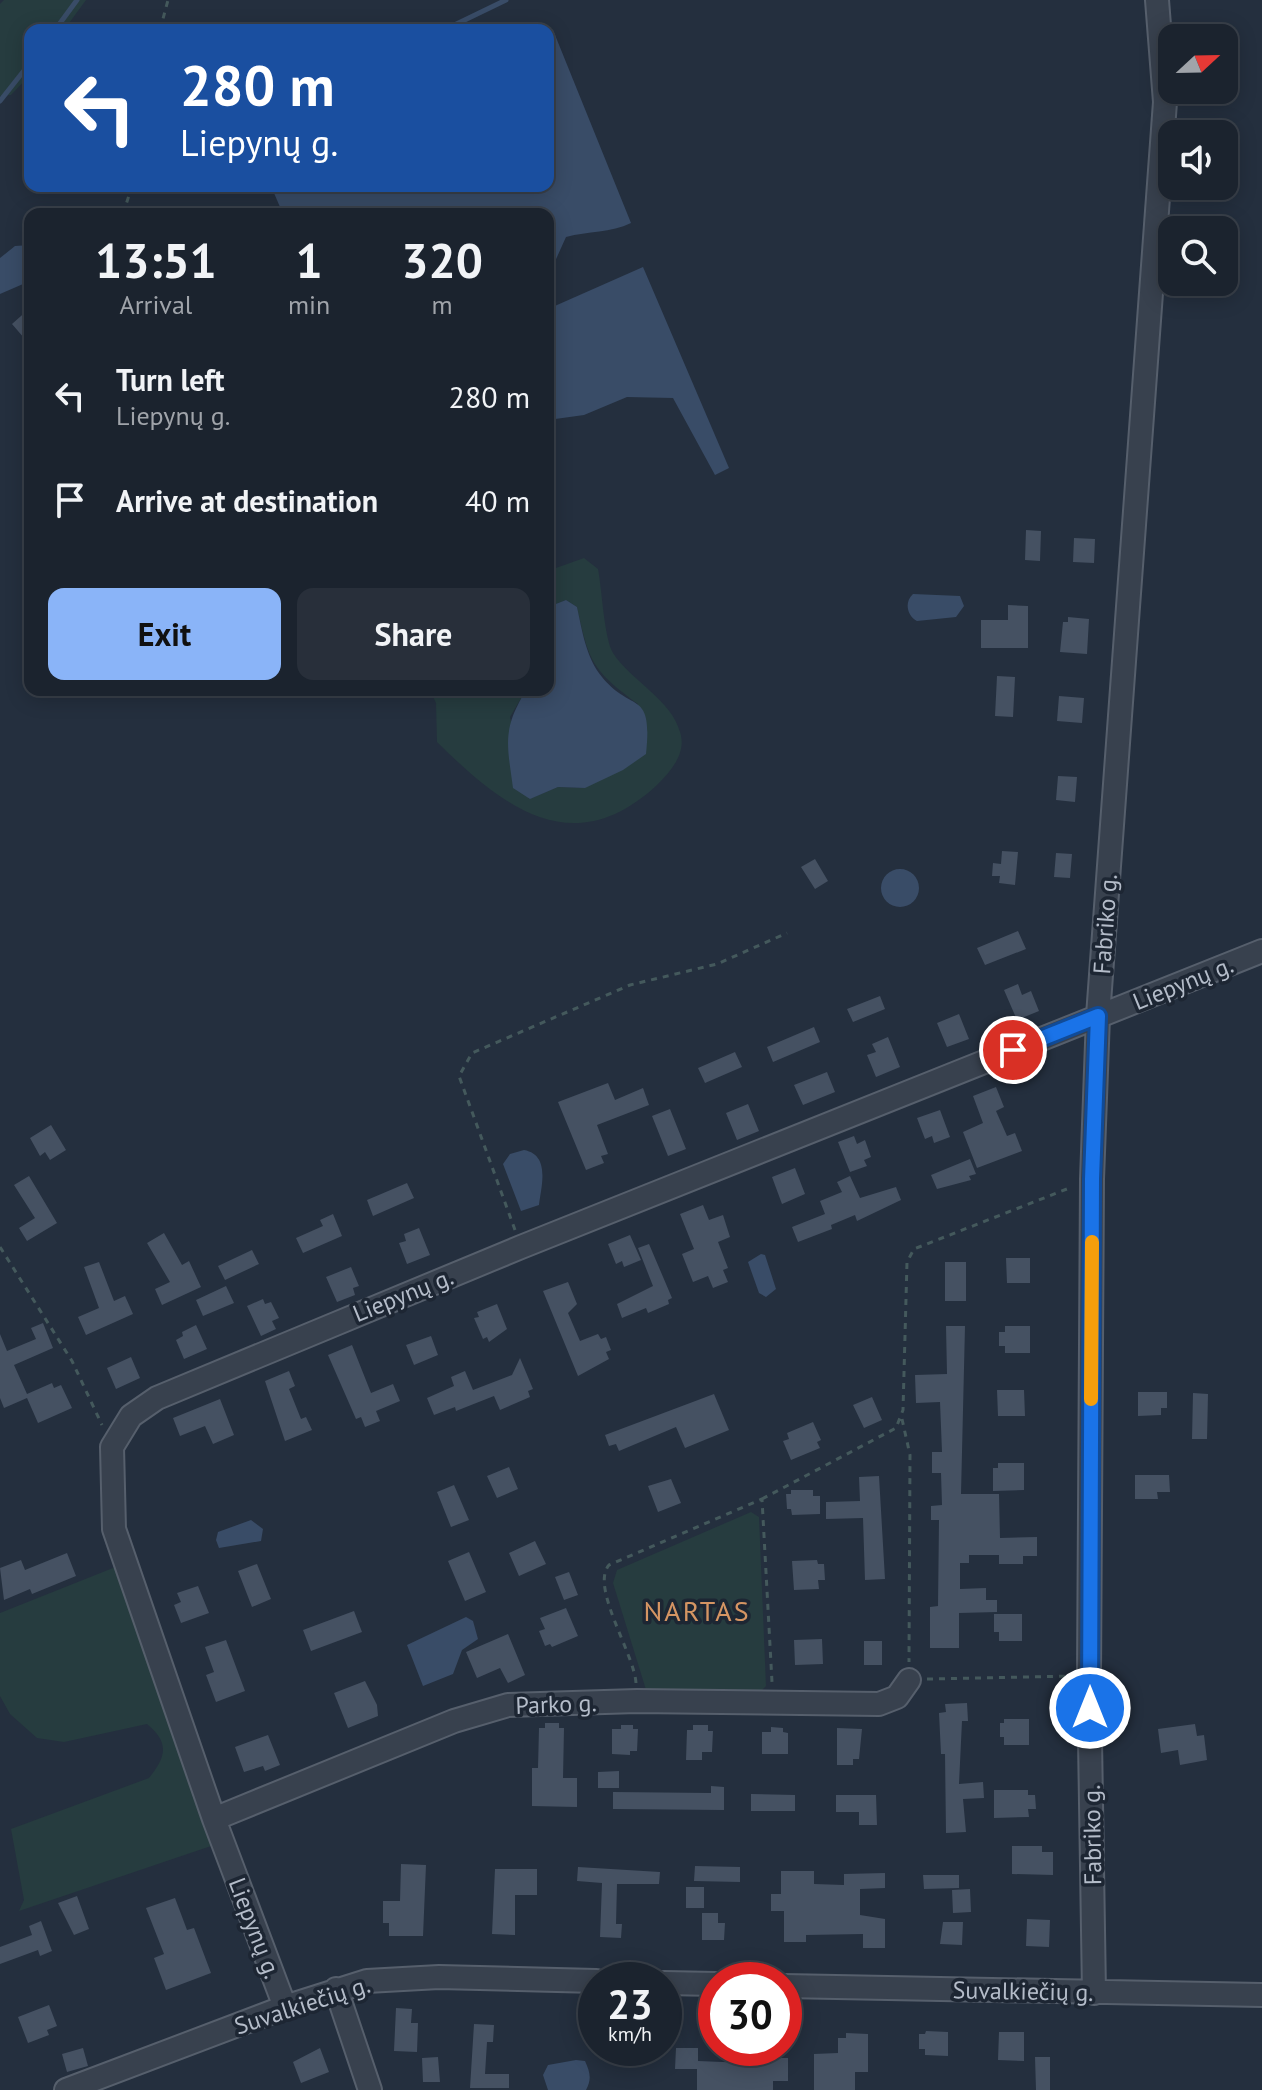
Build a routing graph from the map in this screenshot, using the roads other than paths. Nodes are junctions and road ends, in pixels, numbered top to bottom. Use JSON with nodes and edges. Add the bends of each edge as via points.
{"nodes":[{"id":1,"x":1157,"y":0,"type":"edge"},
{"id":2,"x":1262,"y":951,"type":"edge"},
{"id":3,"x":1098,"y":1016,"type":"junction"},
{"id":4,"x":909,"y":1680,"type":"road end"},
{"id":5,"x":214,"y":1819,"type":"junction"},
{"id":6,"x":578,"y":1981,"type":"edge"},
{"id":7,"x":802,"y":1986,"type":"edge"},
{"id":8,"x":336,"y":1989,"type":"junction"},
{"id":9,"x":1094,"y":1993,"type":"junction"},
{"id":10,"x":1262,"y":1995,"type":"edge"},
{"id":11,"x":285,"y":2007,"type":"junction"},
{"id":12,"x":66,"y":2090,"type":"edge"},
{"id":13,"x":370,"y":2090,"type":"edge"}],
"edges":[{"from":1,"to":3,"type":"street","name":"Fabriko g.","via":[[1165,102]]},
{"from":2,"to":3,"type":"street","name":"Liepynų g."},
{"from":3,"to":5,"type":"street","name":"Liepynų g.","via":[[521,1247],[157,1398],[131,1416],[112,1447],[114,1529]]},
{"from":3,"to":9,"type":"street","name":"Fabriko g.","via":[[1089,1676]]},
{"from":4,"to":5,"type":"street","name":"Parko g.","via":[[897,1697],[879,1704],[508,1705]]},
{"from":5,"to":11,"type":"street","name":"Liepynų g."},
{"from":6,"to":8,"type":"street","name":"Suvalkiečių g.","via":[[439,1977],[367,1981]]},
{"from":7,"to":9,"type":"street","name":"Suvalkiečių g."},
{"from":8,"to":11,"type":"street","name":"Suvalkiečių g."},
{"from":8,"to":13,"type":"street"},
{"from":9,"to":10,"type":"street","name":"Suvalkiečių g."},
{"from":11,"to":12,"type":"street","name":"Suvalkiečių g."}]}
